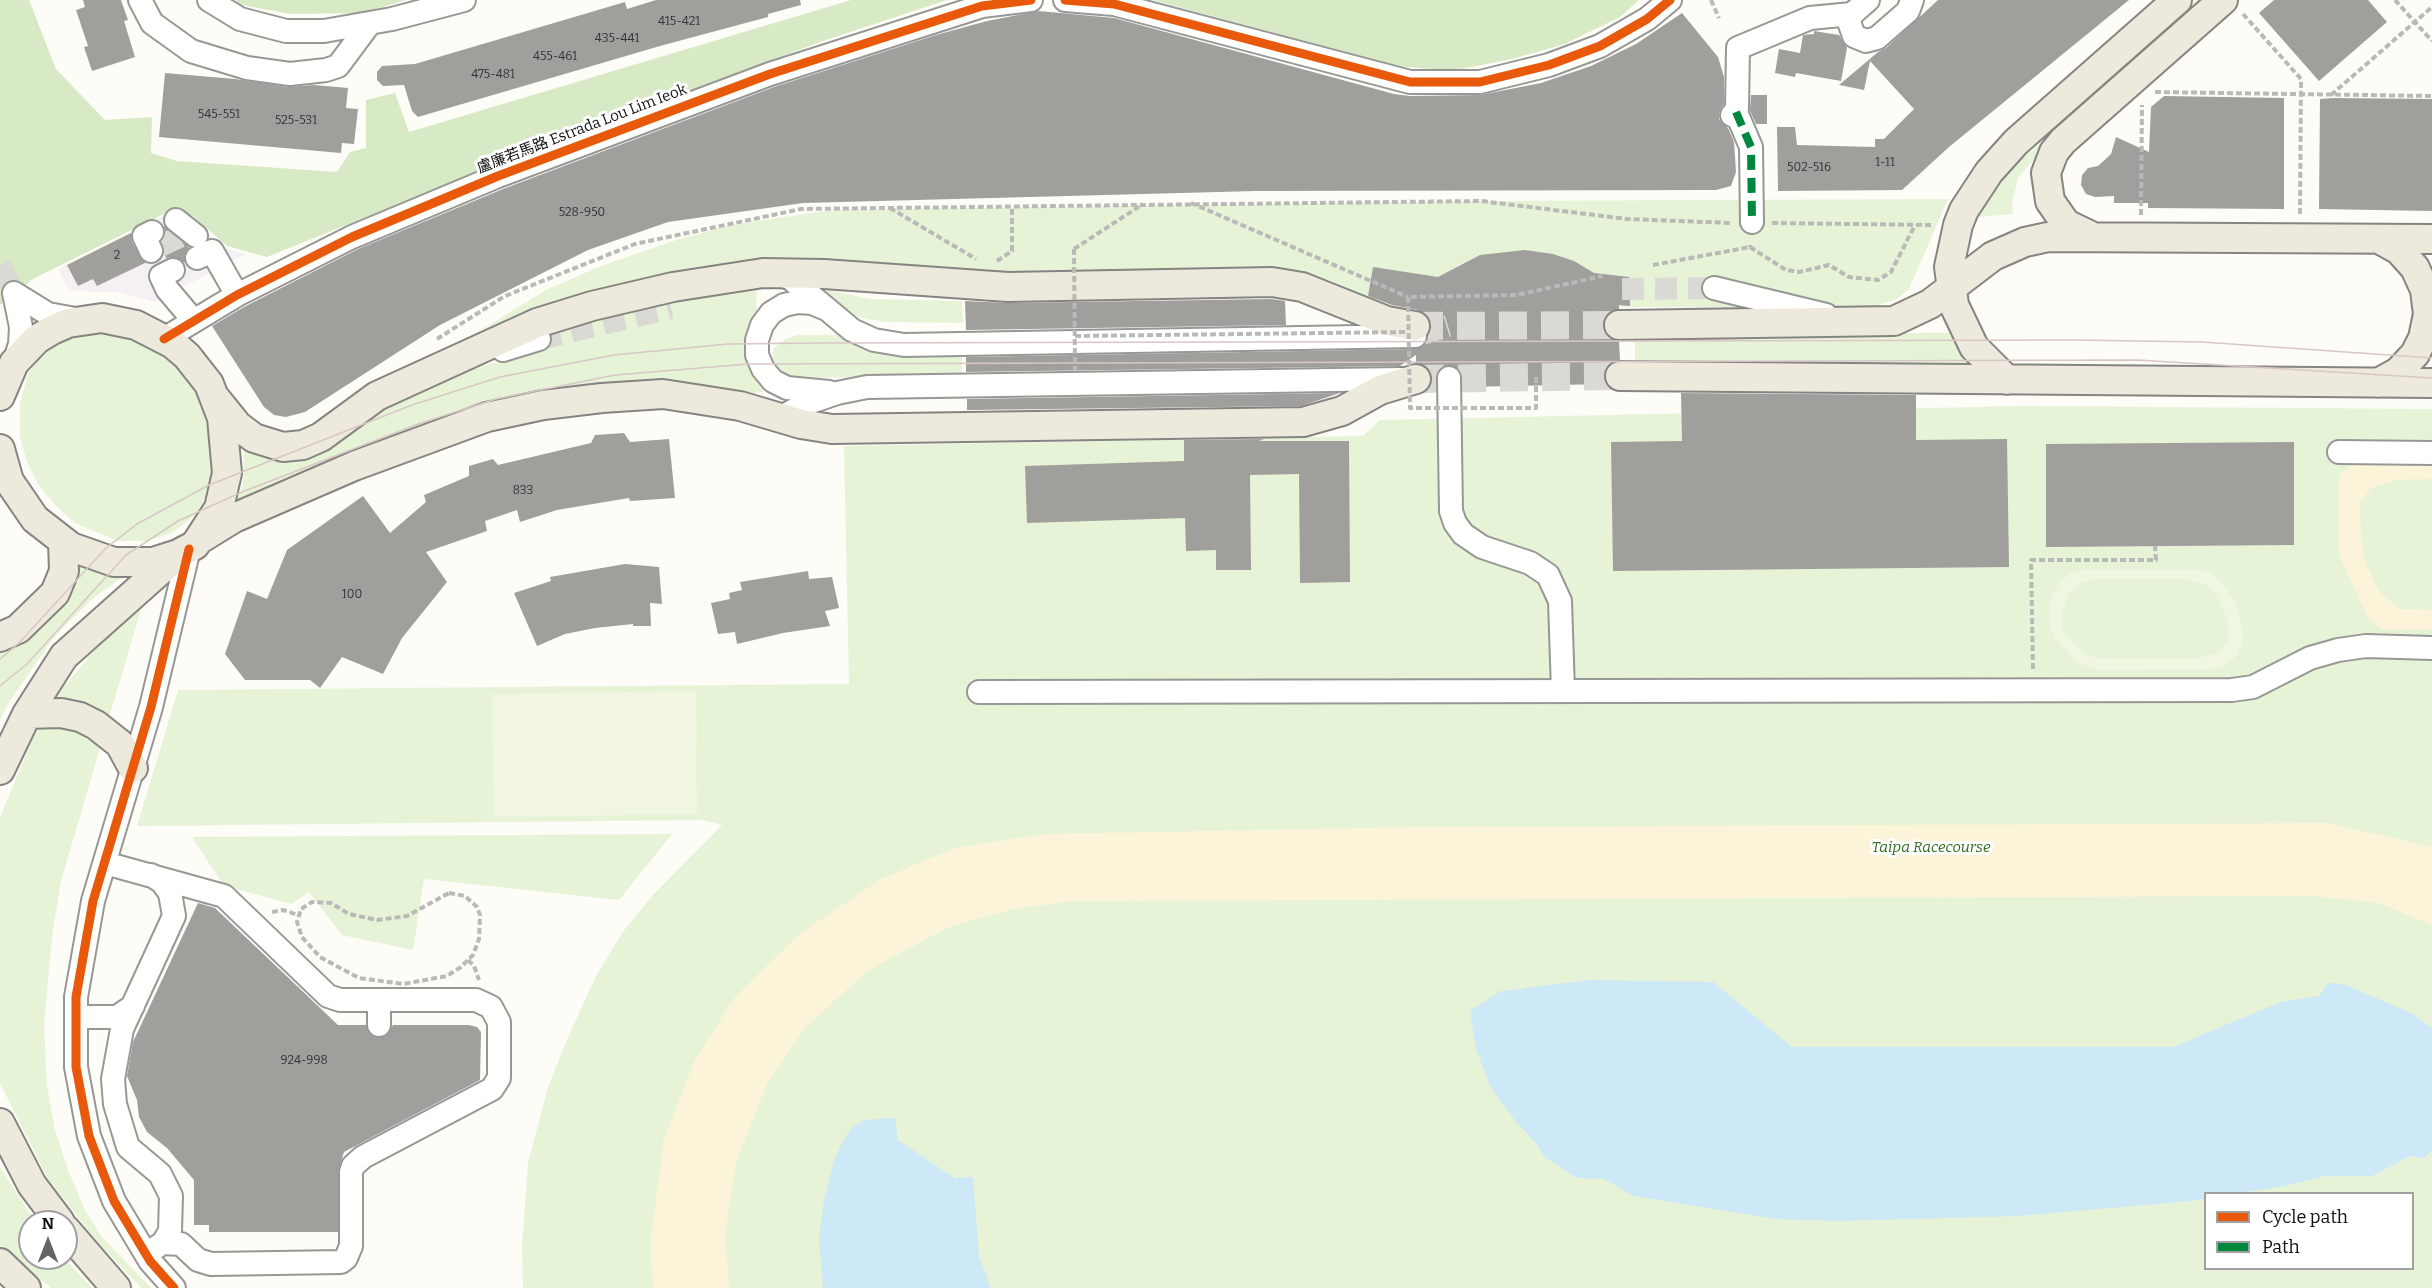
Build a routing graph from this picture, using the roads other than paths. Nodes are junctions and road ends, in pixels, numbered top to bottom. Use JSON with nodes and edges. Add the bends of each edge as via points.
{"nodes":[{"id":1,"x":140,"y":0,"type":"edge"},
{"id":2,"x":208,"y":0,"type":"edge"},
{"id":3,"x":464,"y":0,"type":"edge"},
{"id":4,"x":1031,"y":0,"type":"edge"},
{"id":5,"x":1065,"y":0,"type":"edge"},
{"id":6,"x":1670,"y":0,"type":"edge"},
{"id":7,"x":1912,"y":0,"type":"edge"},
{"id":8,"x":2177,"y":0,"type":"edge"},
{"id":9,"x":2231,"y":4,"type":"edge"},
{"id":10,"x":1860,"y":7,"type":"edge"},
{"id":11,"x":370,"y":23,"type":"junction"},
{"id":12,"x":1752,"y":222,"type":"road end"},
{"id":13,"x":2100,"y":236,"type":"junction"},
{"id":14,"x":2379,"y":239,"type":"junction"},
{"id":15,"x":2432,"y":239,"type":"edge"},
{"id":16,"x":194,"y":242,"type":"dead end"},
{"id":17,"x":160,"y":256,"type":"dead end"},
{"id":18,"x":777,"y":274,"type":"junction"},
{"id":19,"x":1714,"y":288,"type":"tunnel mouth"},
{"id":20,"x":1950,"y":288,"type":"junction"},
{"id":21,"x":237,"y":295,"type":"junction"},
{"id":22,"x":825,"y":308,"type":"junction"},
{"id":23,"x":85,"y":320,"type":"junction"},
{"id":24,"x":194,"y":321,"type":"junction"},
{"id":25,"x":1856,"y":323,"type":"junction"},
{"id":26,"x":1619,"y":325,"type":"tunnel mouth"},
{"id":27,"x":1413,"y":331,"type":"joint"},
{"id":28,"x":164,"y":339,"type":"junction"},
{"id":29,"x":539,"y":339,"type":"tunnel mouth"},
{"id":30,"x":14,"y":363,"type":"junction"},
{"id":31,"x":1620,"y":376,"type":"tunnel mouth"},
{"id":32,"x":1449,"y":378,"type":"dead end"},
{"id":33,"x":1416,"y":379,"type":"joint"},
{"id":34,"x":2007,"y":380,"type":"junction"},
{"id":35,"x":2378,"y":383,"type":"junction"},
{"id":36,"x":2432,"y":383,"type":"edge"},
{"id":37,"x":394,"y":388,"type":"junction"},
{"id":38,"x":837,"y":393,"type":"junction"},
{"id":39,"x":0,"y":396,"type":"edge"},
{"id":40,"x":217,"y":400,"type":"junction"},
{"id":41,"x":781,"y":417,"type":"junction"},
{"id":42,"x":0,"y":449,"type":"edge"},
{"id":43,"x":2339,"y":452,"type":"dead end"},
{"id":44,"x":2432,"y":453,"type":"edge"},
{"id":45,"x":63,"y":542,"type":"junction"},
{"id":46,"x":189,"y":548,"type":"junction"},
{"id":47,"x":0,"y":637,"type":"edge"},
{"id":48,"x":2432,"y":648,"type":"edge"},
{"id":49,"x":979,"y":692,"type":"dead end"},
{"id":50,"x":1563,"y":692,"type":"junction"},
{"id":51,"x":27,"y":714,"type":"junction"},
{"id":52,"x":133,"y":768,"type":"junction"},
{"id":53,"x":0,"y":770,"type":"edge"},
{"id":54,"x":105,"y":863,"type":"junction"},
{"id":55,"x":151,"y":875,"type":"junction"},
{"id":56,"x":214,"y":892,"type":"junction"},
{"id":57,"x":170,"y":927,"type":"junction"},
{"id":58,"x":379,"y":1000,"type":"junction"},
{"id":59,"x":133,"y":1006,"type":"junction"},
{"id":60,"x":76,"y":1017,"type":"junction"},
{"id":61,"x":379,"y":1025,"type":"dead end"},
{"id":62,"x":0,"y":1123,"type":"edge"},
{"id":63,"x":51,"y":1210,"type":"edge"},
{"id":64,"x":78,"y":1244,"type":"edge"},
{"id":65,"x":155,"y":1248,"type":"junction"},
{"id":66,"x":0,"y":1263,"type":"edge"},
{"id":67,"x":0,"y":1274,"type":"edge"},
{"id":68,"x":20,"y":1288,"type":"edge"},
{"id":69,"x":26,"y":1288,"type":"edge"},
{"id":70,"x":116,"y":1288,"type":"edge"},
{"id":71,"x":174,"y":1288,"type":"edge"}],
"edges":[{"from":1,"to":11,"type":"street","via":[[152,23],[191,51],[247,68],[290,74],[338,66]]},
{"from":2,"to":11,"type":"street","via":[[240,19],[286,31],[324,31]]},
{"from":3,"to":11,"type":"street"},
{"from":4,"to":21,"type":"street","name":"盧廉若馬路 Estrada Lou Lim Ieok","via":[[982,6],[770,74],[498,176],[352,237]]},
{"from":5,"to":6,"type":"street","via":[[1114,4],[1410,82],[1480,82],[1549,65],[1600,46],[1647,20]]},
{"from":7,"to":10,"type":"street","via":[[1908,11],[1869,41],[1858,39],[1849,25]]},
{"from":8,"to":20,"type":"main road","via":[[2016,142],[1974,192],[1958,225],[1949,267]]},
{"from":9,"to":13,"type":"main road","via":[[2130,92],[2060,144],[2052,156],[2046,174],[2048,197],[2060,217],[2078,231]]},
{"from":10,"to":12,"type":"street","via":[[1810,18],[1738,48],[1734,114],[1751,147]]},
{"from":13,"to":14,"type":"main road"},
{"from":13,"to":20,"type":"main road","via":[[2060,236],[2025,242],[1993,256]]},
{"from":14,"to":15,"type":"main road"},
{"from":14,"to":35,"type":"main road","via":[[2399,250],[2415,268],[2425,290],[2428,314],[2415,354],[2398,372]]},
{"from":16,"to":21,"type":"street"},
{"from":17,"to":24,"type":"street","via":[[167,289]]},
{"from":18,"to":22,"type":"street","via":[[790,278]]},
{"from":18,"to":27,"type":"main road","via":[[1008,286],[1272,282],[1302,287]]},
{"from":18,"to":37,"type":"main road","via":[[673,286],[592,306],[537,323]]},
{"from":19,"to":25,"type":"street"},
{"from":20,"to":25,"type":"main road","via":[[1894,321]]},
{"from":20,"to":34,"type":"main road","via":[[1968,337]]},
{"from":21,"to":24,"type":"street","name":"盧廉若馬路 Estrada Lou Lim Ieok"},
{"from":22,"to":27,"type":"street","via":[[852,330],[874,340],[904,345]]},
{"from":22,"to":38,"type":"street","via":[[798,302],[771,313],[757,340],[757,355],[773,381],[787,388]]},
{"from":23,"to":28,"type":"main road","via":[[119,321]]},
{"from":23,"to":30,"type":"main road","via":[[37,339]]},
{"from":23,"to":30,"type":"street","via":[[48,314],[14,293],[21,327]]},
{"from":24,"to":28,"type":"street","name":"盧廉若馬路 Estrada Lou Lim Ieok"},
{"from":25,"to":26,"type":"main road"},
{"from":28,"to":40,"type":"main road","via":[[199,369]]},
{"from":29,"to":37,"type":"street"},
{"from":30,"to":39,"type":"main road"},
{"from":31,"to":34,"type":"main road"},
{"from":32,"to":50,"type":"street","via":[[1451,511],[1455,523],[1482,547],[1530,563],[1548,576],[1560,601]]},
{"from":33,"to":38,"type":"street","via":[[878,387]]},
{"from":33,"to":41,"type":"main road","via":[[1380,390],[1342,411],[1304,422],[832,429]]},
{"from":34,"to":35,"type":"main road"},
{"from":35,"to":36,"type":"main road"},
{"from":37,"to":40,"type":"main road","via":[[321,437],[293,447],[273,446],[254,438],[238,426]]},
{"from":38,"to":41,"type":"street"},
{"from":40,"to":46,"type":"main road","via":[[227,473],[219,508]]},
{"from":41,"to":46,"type":"main road","via":[[731,404],[663,394],[602,398],[509,412],[354,466],[234,518]]},
{"from":42,"to":45,"type":"main road","via":[[9,481],[20,501],[34,519]]},
{"from":43,"to":44,"type":"street"},
{"from":45,"to":46,"type":"main road","via":[[114,562],[153,562]]},
{"from":45,"to":47,"type":"main road","via":[[64,572],[55,593],[18,628]]},
{"from":46,"to":51,"type":"main road","via":[[64,656]]},
{"from":46,"to":52,"type":"street"},
{"from":48,"to":50,"type":"street","via":[[2366,646],[2338,650],[2310,658],[2253,687],[2232,690]]},
{"from":49,"to":50,"type":"street"},
{"from":51,"to":52,"type":"main road","via":[[61,713],[96,725],[120,744]]},
{"from":51,"to":53,"type":"main road"},
{"from":52,"to":54,"type":"street"},
{"from":54,"to":55,"type":"street"},
{"from":54,"to":60,"type":"street","via":[[93,901]]},
{"from":55,"to":56,"type":"street"},
{"from":55,"to":57,"type":"street","via":[[170,893],[174,904]]},
{"from":56,"to":57,"type":"street","via":[[189,898]]},
{"from":56,"to":58,"type":"street","via":[[224,896],[328,996],[340,1000]]},
{"from":57,"to":59,"type":"street"},
{"from":58,"to":61,"type":"street"},
{"from":58,"to":65,"type":"street","via":[[484,1002],[494,1010],[499,1022],[499,1078],[492,1089],[358,1160],[351,1172],[351,1246],[346,1258],[335,1264],[211,1264],[198,1260],[181,1244]]},
{"from":59,"to":60,"type":"street","via":[[123,1016]]},
{"from":59,"to":65,"type":"street","via":[[116,1054],[115,1104],[128,1147],[168,1184],[170,1231]]},
{"from":60,"to":65,"type":"street","via":[[76,1067],[89,1136],[114,1201]]},
{"from":62,"to":63,"type":"main road","via":[[33,1185]]},
{"from":64,"to":70,"type":"main road"},
{"from":65,"to":71,"type":"street"},
{"from":66,"to":69,"type":"main road"},
{"from":67,"to":68,"type":"main road"}]}
